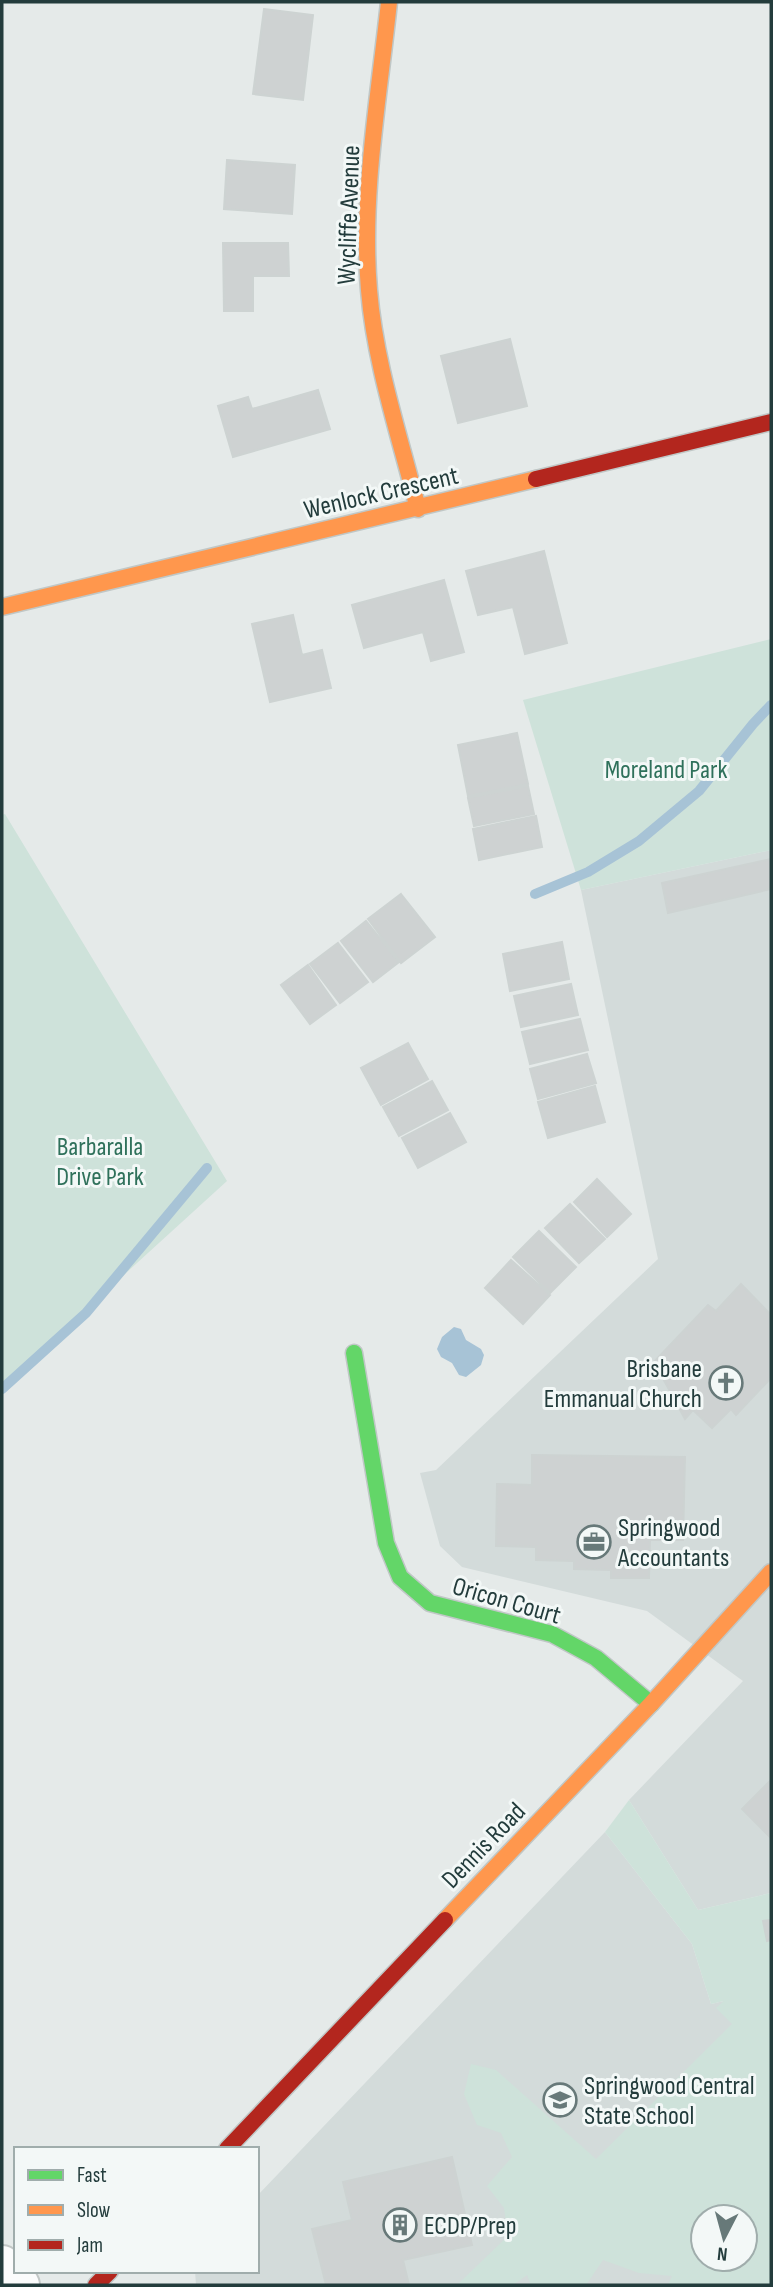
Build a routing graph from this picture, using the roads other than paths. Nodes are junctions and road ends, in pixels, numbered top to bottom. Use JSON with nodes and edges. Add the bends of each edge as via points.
{"nodes":[{"id":1,"x":389,"y":2,"type":"edge"},
{"id":2,"x":771,"y":422,"type":"edge"},
{"id":3,"x":418,"y":509,"type":"junction"},
{"id":4,"x":2,"y":607,"type":"edge"},
{"id":5,"x":354,"y":1353,"type":"dead end"},
{"id":6,"x":771,"y":1572,"type":"edge"},
{"id":7,"x":651,"y":1704,"type":"junction"},
{"id":8,"x":229,"y":2147,"type":"edge"},
{"id":9,"x":2,"y":2266,"type":"edge"},
{"id":10,"x":20,"y":2285,"type":"edge"}],
"edges":[{"from":1,"to":3,"type":"street","name":"Wycliffe Avenue","via":[[368,199],[369,289],[377,349]]},
{"from":2,"to":3,"type":"street","name":"Wenlock Crescent"},
{"from":3,"to":4,"type":"street","name":"Wenlock Crescent"},
{"from":5,"to":7,"type":"street","name":"Oricon Court","via":[[386,1544],[400,1577],[430,1603],[552,1634],[596,1658]]},
{"from":6,"to":7,"type":"street","name":"Dennis Road"},
{"from":7,"to":8,"type":"street","name":"Dennis Road"},
{"from":9,"to":10,"type":"street"}]}
